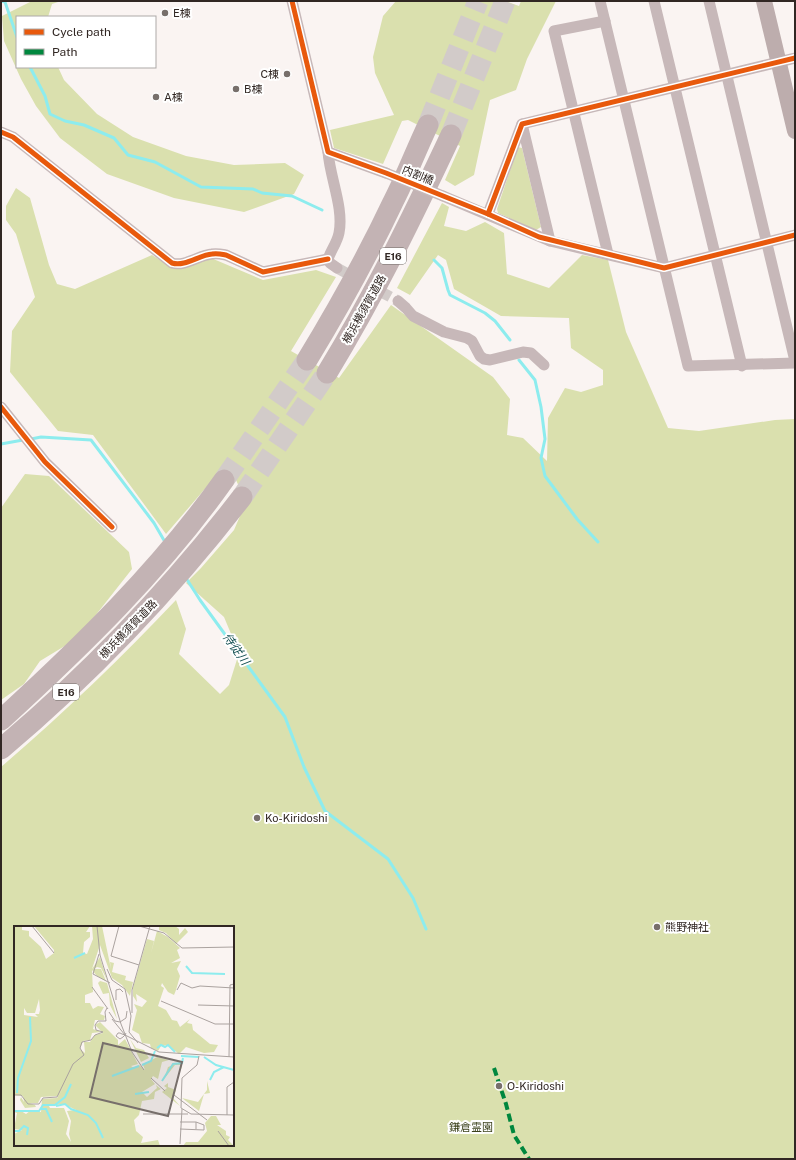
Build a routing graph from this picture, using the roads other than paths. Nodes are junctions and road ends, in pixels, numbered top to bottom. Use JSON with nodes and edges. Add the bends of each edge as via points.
{"nodes":[{"id":1,"x":292,"y":1,"type":"edge"},
{"id":2,"x":600,"y":1,"type":"edge"},
{"id":3,"x":654,"y":1,"type":"edge"},
{"id":4,"x":709,"y":1,"type":"edge"},
{"id":5,"x":764,"y":1,"type":"edge"},
{"id":6,"x":605,"y":21,"type":"junction"},
{"id":7,"x":795,"y":58,"type":"edge"},
{"id":8,"x":779,"y":62,"type":"junction"},
{"id":9,"x":726,"y":75,"type":"junction"},
{"id":10,"x":674,"y":86,"type":"junction"},
{"id":11,"x":623,"y":100,"type":"junction"},
{"id":12,"x":574,"y":111,"type":"junction"},
{"id":13,"x":428,"y":124,"type":"tunnel mouth"},
{"id":14,"x":522,"y":124,"type":"junction"},
{"id":15,"x":795,"y":131,"type":"edge"},
{"id":16,"x":1,"y":132,"type":"edge"},
{"id":17,"x":450,"y":135,"type":"tunnel mouth"},
{"id":18,"x":328,"y":152,"type":"junction"},
{"id":19,"x":488,"y":214,"type":"junction"},
{"id":20,"x":795,"y":235,"type":"edge"},
{"id":21,"x":550,"y":241,"type":"junction"},
{"id":22,"x":766,"y":242,"type":"junction"},
{"id":23,"x":608,"y":254,"type":"junction"},
{"id":24,"x":716,"y":255,"type":"junction"},
{"id":25,"x":328,"y":259,"type":"junction"},
{"id":26,"x":337,"y":268,"type":"tunnel mouth"},
{"id":27,"x":664,"y":268,"type":"junction"},
{"id":28,"x":398,"y":301,"type":"tunnel mouth"},
{"id":29,"x":307,"y":360,"type":"tunnel mouth"},
{"id":30,"x":795,"y":362,"type":"edge"},
{"id":31,"x":544,"y":365,"type":"dead end"},
{"id":32,"x":742,"y":366,"type":"junction"},
{"id":33,"x":327,"y":373,"type":"tunnel mouth"},
{"id":34,"x":1,"y":407,"type":"edge"},
{"id":35,"x":224,"y":480,"type":"tunnel mouth"},
{"id":36,"x":242,"y":497,"type":"tunnel mouth"},
{"id":37,"x":112,"y":527,"type":"dead end"},
{"id":38,"x":1,"y":720,"type":"edge"},
{"id":39,"x":1,"y":749,"type":"edge"}],
"edges":[{"from":1,"to":18,"type":"street"},
{"from":2,"to":6,"type":"street"},
{"from":3,"to":10,"type":"street"},
{"from":4,"to":9,"type":"street"},
{"from":5,"to":8,"type":"street"},
{"from":6,"to":11,"type":"street"},
{"from":6,"to":12,"type":"street","via":[[554,31]]},
{"from":7,"to":8,"type":"street"},
{"from":8,"to":9,"type":"street"},
{"from":8,"to":15,"type":"street"},
{"from":9,"to":10,"type":"street"},
{"from":9,"to":22,"type":"street"},
{"from":10,"to":11,"type":"street"},
{"from":10,"to":24,"type":"street"},
{"from":11,"to":12,"type":"street"},
{"from":11,"to":27,"type":"street"},
{"from":12,"to":14,"type":"street"},
{"from":12,"to":23,"type":"street"},
{"from":13,"to":29,"type":"highway","number":"E16","via":[[366,256]]},
{"from":14,"to":19,"type":"street"},
{"from":14,"to":21,"type":"street"},
{"from":16,"to":25,"type":"street","via":[[13,137],[172,263],[179,264],[219,254],[263,272]]},
{"from":17,"to":33,"type":"highway","name":"横浜横須賀道路","number":"E16","via":[[387,268]]},
{"from":18,"to":19,"type":"street","name":"内割橋","bridge":true},
{"from":18,"to":25,"type":"street","via":[[340,220],[336,244]]},
{"from":19,"to":21,"type":"street","name":"内割橋"},
{"from":20,"to":22,"type":"street"},
{"from":21,"to":23,"type":"street","name":"内割橋"},
{"from":22,"to":24,"type":"street"},
{"from":22,"to":30,"type":"street"},
{"from":23,"to":27,"type":"street","name":"内割橋"},
{"from":24,"to":27,"type":"street"},
{"from":24,"to":32,"type":"street"},
{"from":25,"to":26,"type":"street"},
{"from":27,"to":32,"type":"street","via":[[688,366]]},
{"from":28,"to":31,"type":"street","via":[[413,316],[444,332],[472,341],[484,359],[490,360],[523,352],[531,353]]},
{"from":30,"to":32,"type":"street"},
{"from":34,"to":37,"type":"street","via":[[45,462]]},
{"from":35,"to":38,"type":"highway","name":"横浜横須賀道路","number":"E16","via":[[162,560],[114,612]]},
{"from":36,"to":39,"type":"highway","name":"横浜横須賀道路","number":"E16","via":[[176,578],[128,630],[70,688]]}]}
